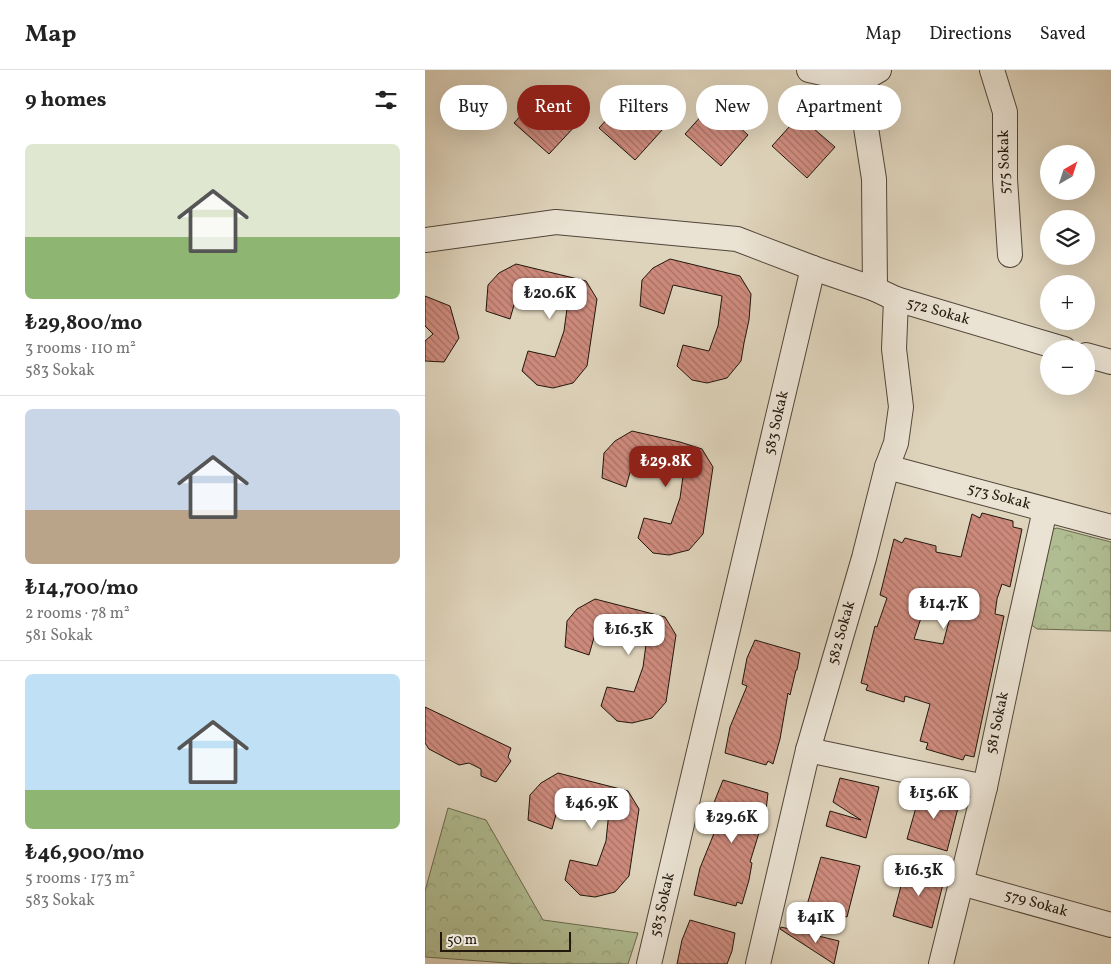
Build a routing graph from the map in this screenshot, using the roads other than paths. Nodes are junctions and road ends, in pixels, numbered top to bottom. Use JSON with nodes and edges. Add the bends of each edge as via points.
{"nodes":[{"id":1,"x":809,"y":70,"type":"edge"},
{"id":2,"x":879,"y":70,"type":"edge"},
{"id":3,"x":993,"y":70,"type":"edge"},
{"id":4,"x":857,"y":83,"type":"junction"},
{"id":5,"x":425,"y":240,"type":"edge"},
{"id":6,"x":1010,"y":256,"type":"dead end"},
{"id":7,"x":813,"y":268,"type":"junction"},
{"id":8,"x":875,"y":289,"type":"junction"},
{"id":9,"x":896,"y":300,"type":"junction"},
{"id":10,"x":1040,"y":342,"type":"edge"},
{"id":11,"x":1095,"y":358,"type":"edge"},
{"id":12,"x":1111,"y":362,"type":"edge"},
{"id":13,"x":887,"y":467,"type":"junction"},
{"id":14,"x":1045,"y":510,"type":"junction"},
{"id":15,"x":1111,"y":527,"type":"edge"},
{"id":16,"x":808,"y":750,"type":"junction"},
{"id":17,"x":985,"y":788,"type":"junction"},
{"id":18,"x":961,"y":883,"type":"junction"},
{"id":19,"x":1111,"y":925,"type":"edge"},
{"id":20,"x":649,"y":964,"type":"edge"},
{"id":21,"x":758,"y":964,"type":"edge"},
{"id":22,"x":941,"y":964,"type":"edge"}],
"edges":[{"from":1,"to":4,"type":"street"},
{"from":2,"to":4,"type":"street"},
{"from":3,"to":6,"type":"street","name":"575 Sokak","via":[[1005,112]]},
{"from":4,"to":8,"type":"street","via":[[874,179]]},
{"from":5,"to":7,"type":"street","via":[[556,222],[737,239]]},
{"from":7,"to":8,"type":"street","name":"572 Sokak"},
{"from":7,"to":20,"type":"street","name":"583 Sokak"},
{"from":8,"to":9,"type":"street","name":"572 Sokak"},
{"from":9,"to":10,"type":"street","name":"572 Sokak"},
{"from":9,"to":13,"type":"street","name":"582 Sokak","via":[[894,349],[901,407],[896,443]]},
{"from":11,"to":12,"type":"street"},
{"from":13,"to":14,"type":"street","name":"573 Sokak"},
{"from":13,"to":16,"type":"street","name":"582 Sokak"},
{"from":14,"to":15,"type":"street","name":"573 Sokak"},
{"from":14,"to":17,"type":"street","name":"581 Sokak"},
{"from":16,"to":17,"type":"street"},
{"from":16,"to":21,"type":"street","name":"582 Sokak"},
{"from":17,"to":18,"type":"street","name":"581 Sokak"},
{"from":18,"to":19,"type":"street","name":"579 Sokak"},
{"from":18,"to":22,"type":"street","name":"581 Sokak"}]}
